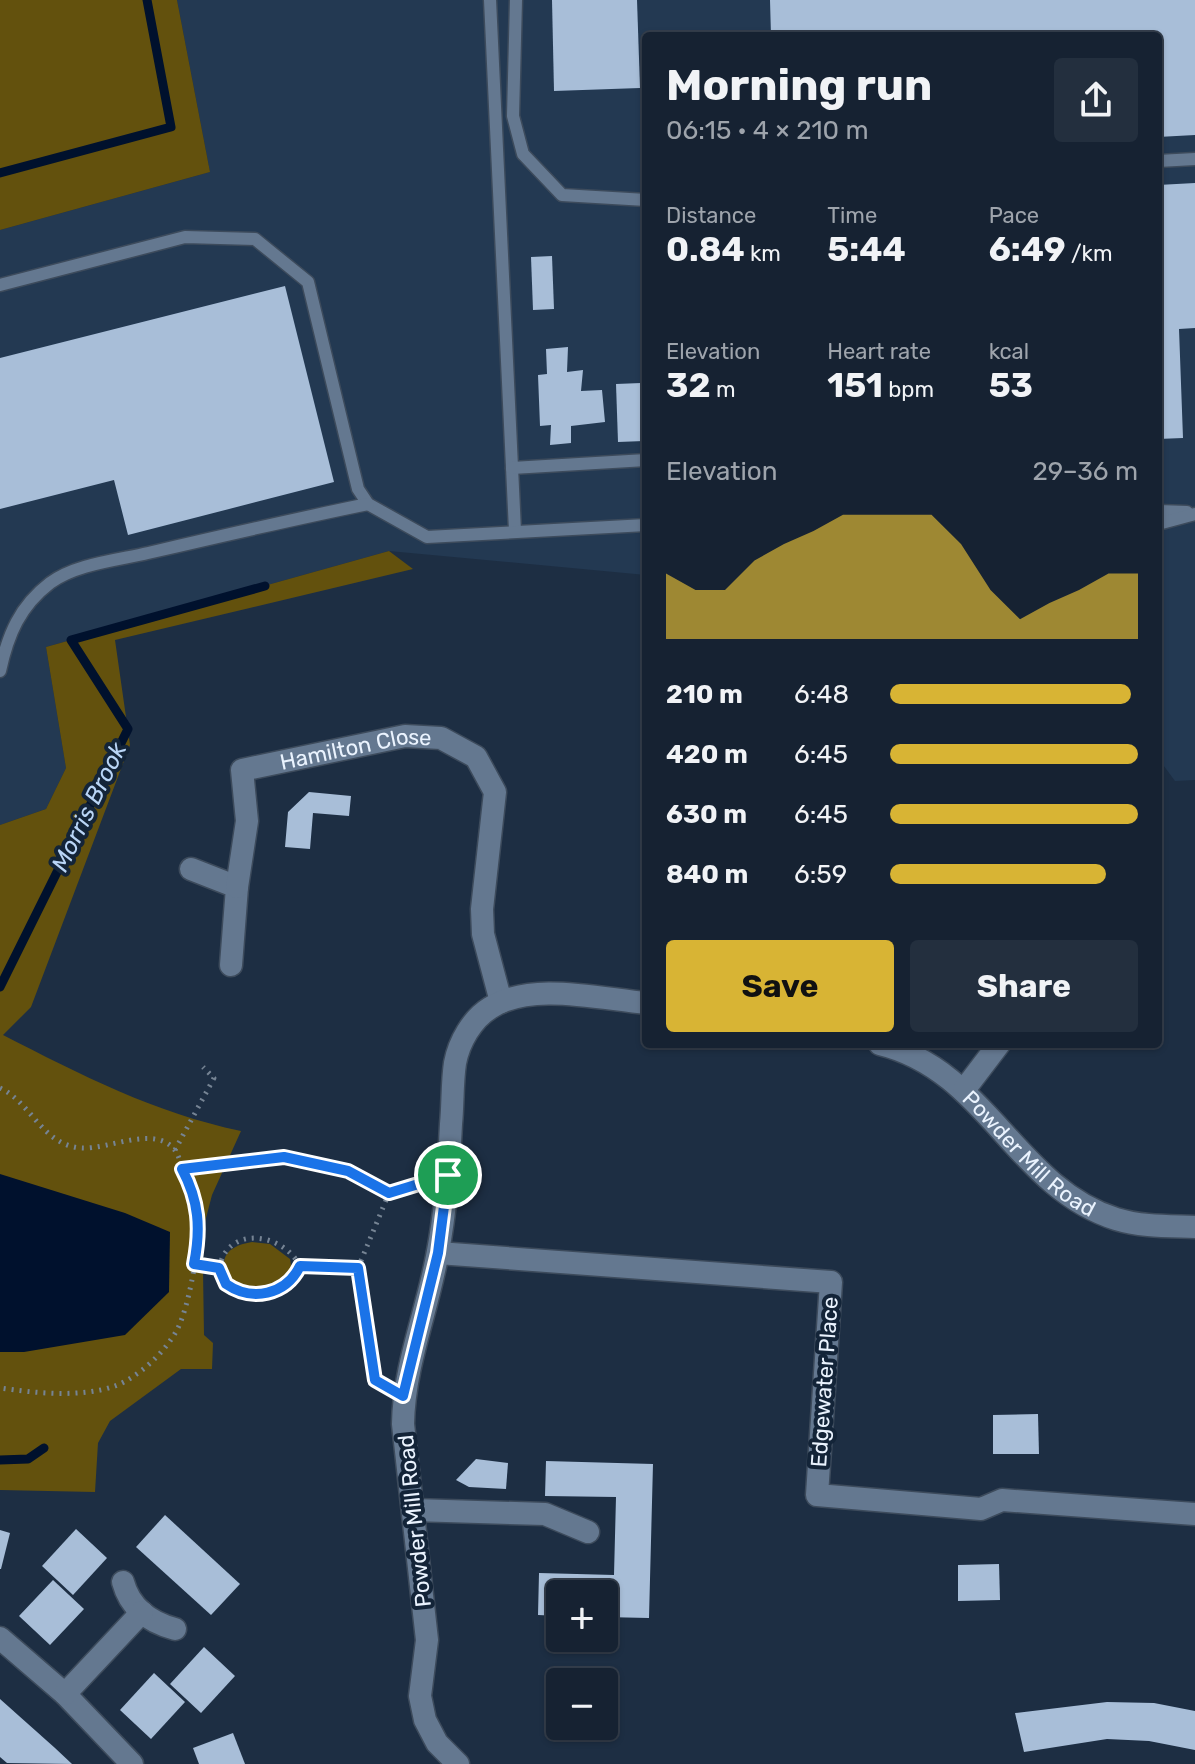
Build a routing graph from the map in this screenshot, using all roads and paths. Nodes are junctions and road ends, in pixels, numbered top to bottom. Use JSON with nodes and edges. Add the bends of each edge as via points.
{"nodes":[{"id":1,"x":490,"y":0,"type":"edge"},
{"id":2,"x":516,"y":0,"type":"edge"},
{"id":3,"x":1195,"y":159,"type":"edge"},
{"id":4,"x":1162,"y":161,"type":"edge"},
{"id":5,"x":642,"y":200,"type":"edge"},
{"id":6,"x":0,"y":285,"type":"edge"},
{"id":7,"x":642,"y":460,"type":"edge"},
{"id":8,"x":512,"y":468,"type":"junction"},
{"id":9,"x":368,"y":504,"type":"junction"},
{"id":10,"x":1162,"y":511,"type":"edge"},
{"id":11,"x":1195,"y":513,"type":"edge"},
{"id":12,"x":1162,"y":523,"type":"edge"},
{"id":13,"x":642,"y":525,"type":"edge"},
{"id":14,"x":515,"y":531,"type":"junction"},
{"id":15,"x":0,"y":671,"type":"edge"},
{"id":16,"x":191,"y":869,"type":"dead end"},
{"id":17,"x":237,"y":887,"type":"junction"},
{"id":18,"x":231,"y":965,"type":"dead end"},
{"id":19,"x":501,"y":1002,"type":"junction"},
{"id":20,"x":642,"y":1003,"type":"edge"},
{"id":21,"x":891,"y":1048,"type":"edge"},
{"id":22,"x":996,"y":1048,"type":"edge"},
{"id":23,"x":203,"y":1067,"type":"dead end"},
{"id":24,"x":0,"y":1088,"type":"edge"},
{"id":25,"x":964,"y":1090,"type":"junction"},
{"id":26,"x":175,"y":1150,"type":"junction"},
{"id":27,"x":182,"y":1169,"type":"junction"},
{"id":28,"x":448,"y":1175,"type":"junction"},
{"id":29,"x":389,"y":1193,"type":"junction"},
{"id":30,"x":1195,"y":1227,"type":"edge"},
{"id":31,"x":438,"y":1253,"type":"junction"},
{"id":32,"x":194,"y":1264,"type":"junction"},
{"id":33,"x":300,"y":1266,"type":"junction"},
{"id":34,"x":219,"y":1268,"type":"junction"},
{"id":35,"x":358,"y":1268,"type":"junction"},
{"id":36,"x":0,"y":1388,"type":"edge"},
{"id":37,"x":403,"y":1396,"type":"junction"},
{"id":38,"x":414,"y":1510,"type":"junction"},
{"id":39,"x":1195,"y":1514,"type":"edge"},
{"id":40,"x":588,"y":1532,"type":"dead end"},
{"id":41,"x":123,"y":1582,"type":"dead end"},
{"id":42,"x":142,"y":1612,"type":"junction"},
{"id":43,"x":175,"y":1629,"type":"dead end"},
{"id":44,"x":0,"y":1638,"type":"edge"},
{"id":45,"x":65,"y":1694,"type":"junction"},
{"id":46,"x":132,"y":1764,"type":"edge"},
{"id":47,"x":458,"y":1764,"type":"edge"}],
"edges":[{"from":1,"to":8,"type":"lane"},
{"from":2,"to":5,"type":"lane","via":[[513,116],[523,154],[562,195]]},
{"from":3,"to":4,"type":"lane"},
{"from":6,"to":9,"type":"lane","via":[[185,237],[255,239],[308,282],[358,489]]},
{"from":7,"to":8,"type":"lane"},
{"from":8,"to":14,"type":"lane"},
{"from":9,"to":14,"type":"lane","via":[[427,537]]},
{"from":9,"to":15,"type":"lane","via":[[116,561],[53,581],[17,618]]},
{"from":10,"to":11,"type":"lane"},
{"from":11,"to":12,"type":"lane"},
{"from":13,"to":14,"type":"lane"},
{"from":16,"to":17,"type":"street"},
{"from":17,"to":18,"type":"street","name":"Hamilton Close"},
{"from":17,"to":19,"type":"street","name":"Hamilton Close","via":[[247,821],[242,770],[405,736],[441,738],[476,757],[495,792],[482,909],[483,934]]},
{"from":19,"to":20,"type":"street","via":[[539,995]]},
{"from":19,"to":28,"type":"street","name":"Powder Mill Road","via":[[481,1014],[461,1044]]},
{"from":21,"to":25,"type":"street","name":"Powder Mill Road","via":[[934,1064]]},
{"from":22,"to":25,"type":"street"},
{"from":23,"to":26,"type":"path","via":[[214,1078]]},
{"from":24,"to":26,"type":"path","via":[[68,1145],[146,1139]]},
{"from":25,"to":30,"type":"street","name":"Powder Mill Road","via":[[1042,1174],[1088,1207],[1140,1225]]},
{"from":26,"to":27,"type":"path"},
{"from":27,"to":29,"type":"path","via":[[284,1157],[348,1171]]},
{"from":27,"to":32,"type":"path","via":[[198,1214]]},
{"from":28,"to":29,"type":"path"},
{"from":28,"to":31,"type":"street","name":"Powder Mill Road"},
{"from":29,"to":35,"type":"path"},
{"from":31,"to":37,"type":"street","name":"Powder Mill Road"},
{"from":31,"to":39,"type":"street","name":"Edgewater Place","via":[[831,1282],[817,1495],[981,1509],[1002,1500]]},
{"from":32,"to":34,"type":"path"},
{"from":32,"to":36,"type":"path","via":[[179,1327],[129,1379],[74,1392]]},
{"from":33,"to":34,"type":"path","via":[[289,1282],[267,1294],[234,1289]]},
{"from":33,"to":34,"type":"path","via":[[287,1247],[256,1237],[235,1243]]},
{"from":33,"to":35,"type":"path"},
{"from":35,"to":37,"type":"path","via":[[375,1380]]},
{"from":37,"to":38,"type":"street","name":"Powder Mill Road"},
{"from":38,"to":40,"type":"street","via":[[545,1514]]},
{"from":38,"to":47,"type":"street","name":"Powder Mill Road","via":[[427,1640],[420,1696],[437,1743]]},
{"from":41,"to":42,"type":"street","via":[[127,1599]]},
{"from":42,"to":43,"type":"street","via":[[155,1624]]},
{"from":42,"to":45,"type":"street"},
{"from":44,"to":45,"type":"street"},
{"from":45,"to":46,"type":"street"}]}
